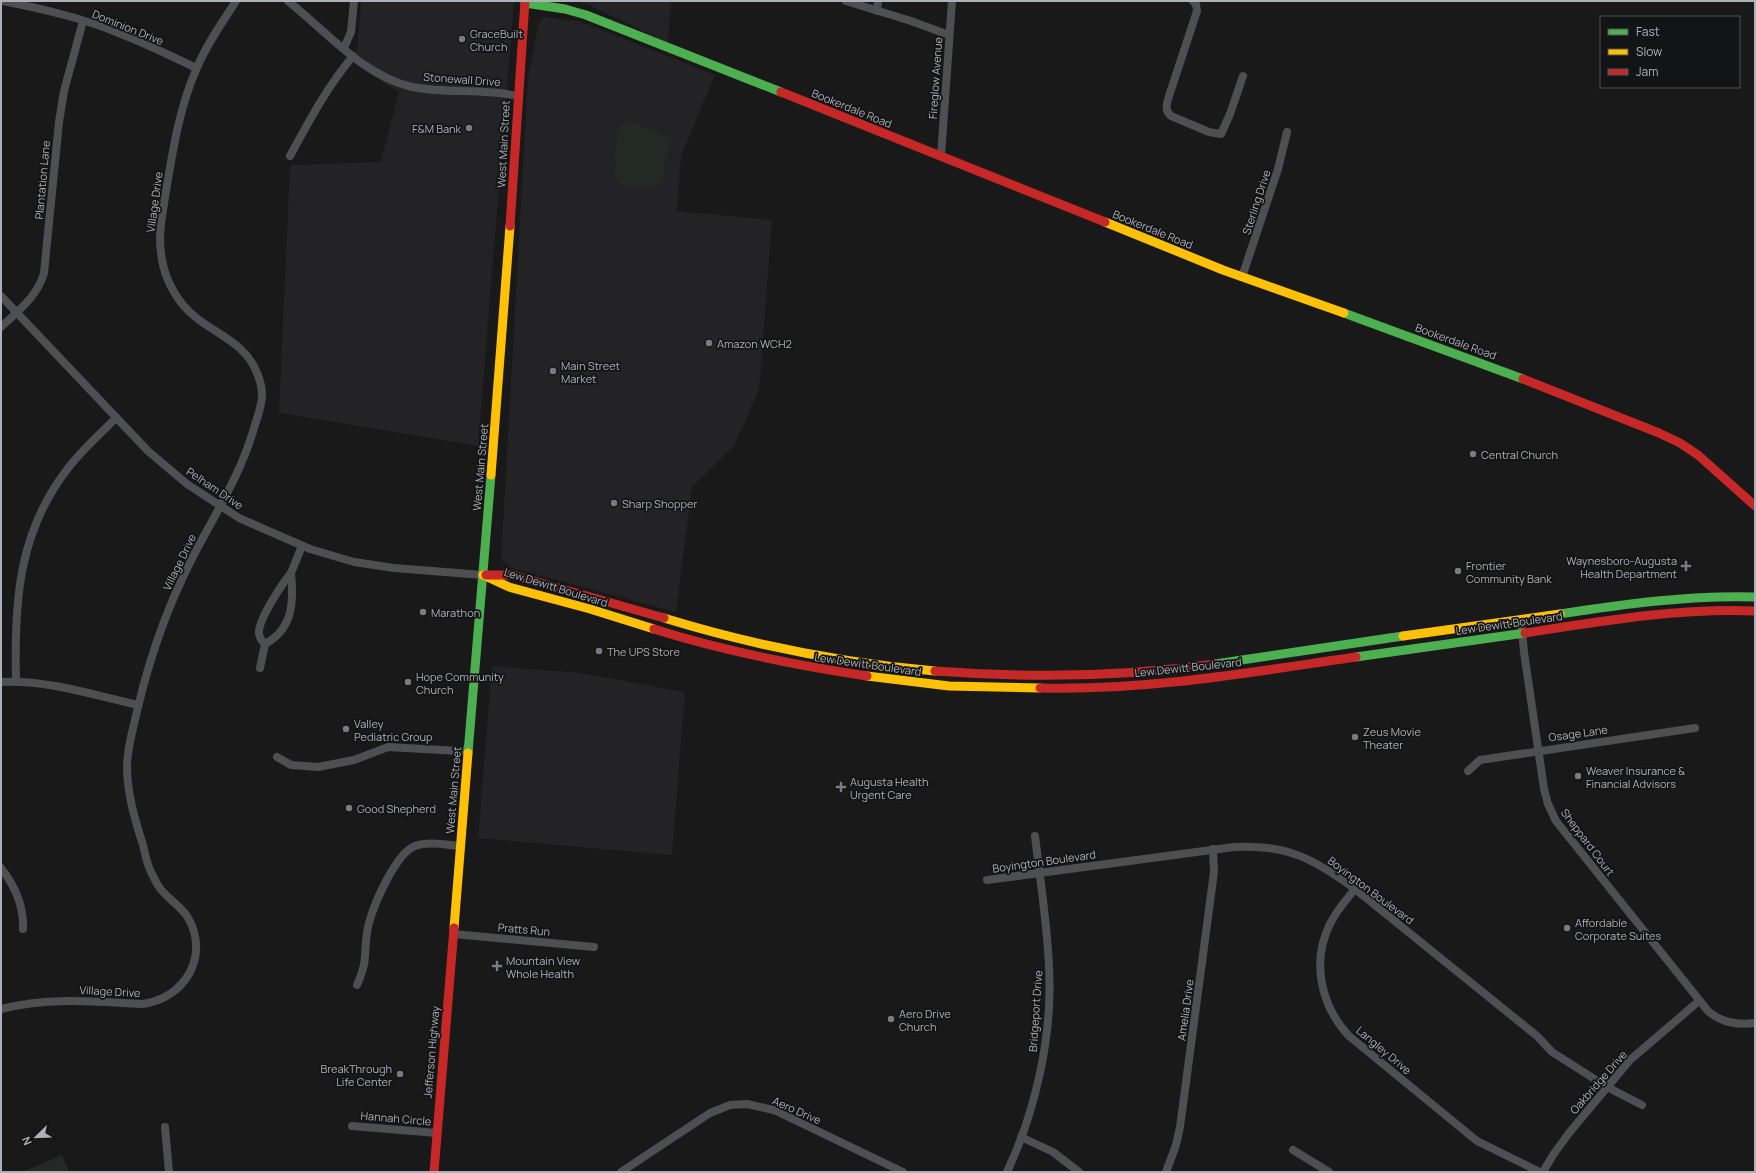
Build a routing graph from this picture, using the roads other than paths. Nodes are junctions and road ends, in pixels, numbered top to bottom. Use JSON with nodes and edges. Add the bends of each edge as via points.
{"nodes":[{"id":1,"x":3,"y":1,"type":"edge"},
{"id":2,"x":236,"y":1,"type":"edge"},
{"id":3,"x":288,"y":1,"type":"edge"},
{"id":4,"x":354,"y":1,"type":"edge"},
{"id":5,"x":846,"y":1,"type":"edge"},
{"id":6,"x":878,"y":1,"type":"edge"},
{"id":7,"x":952,"y":1,"type":"edge"},
{"id":8,"x":1193,"y":1,"type":"edge"},
{"id":9,"x":525,"y":2,"type":"edge"},
{"id":10,"x":877,"y":11,"type":"junction"},
{"id":11,"x":83,"y":21,"type":"junction"},
{"id":12,"x":949,"y":35,"type":"junction"},
{"id":13,"x":344,"y":48,"type":"junction"},
{"id":14,"x":353,"y":56,"type":"junction"},
{"id":15,"x":196,"y":68,"type":"junction"},
{"id":16,"x":1243,"y":76,"type":"dead end"},
{"id":17,"x":518,"y":96,"type":"junction"},
{"id":18,"x":1287,"y":132,"type":"dead end"},
{"id":19,"x":290,"y":156,"type":"dead end"},
{"id":20,"x":941,"y":156,"type":"junction"},
{"id":21,"x":1242,"y":278,"type":"junction"},
{"id":22,"x":1,"y":296,"type":"edge"},
{"id":23,"x":17,"y":312,"type":"junction"},
{"id":24,"x":1,"y":327,"type":"edge"},
{"id":25,"x":116,"y":418,"type":"junction"},
{"id":26,"x":1755,"y":506,"type":"edge"},
{"id":27,"x":221,"y":507,"type":"junction"},
{"id":28,"x":302,"y":546,"type":"junction"},
{"id":29,"x":291,"y":573,"type":"junction"},
{"id":30,"x":483,"y":575,"type":"junction"},
{"id":31,"x":1755,"y":597,"type":"edge"},
{"id":32,"x":1755,"y":611,"type":"edge"},
{"id":33,"x":1521,"y":618,"type":"junction"},
{"id":34,"x":1524,"y":634,"type":"junction"},
{"id":35,"x":264,"y":644,"type":"junction"},
{"id":36,"x":260,"y":668,"type":"dead end"},
{"id":37,"x":1167,"y":670,"type":"junction"},
{"id":38,"x":16,"y":681,"type":"junction"},
{"id":39,"x":1,"y":682,"type":"edge"},
{"id":40,"x":1168,"y":682,"type":"junction"},
{"id":41,"x":138,"y":705,"type":"junction"},
{"id":42,"x":1695,"y":728,"type":"dead end"},
{"id":43,"x":469,"y":750,"type":"junction"},
{"id":44,"x":1538,"y":750,"type":"junction"},
{"id":45,"x":277,"y":757,"type":"dead end"},
{"id":46,"x":1468,"y":770,"type":"dead end"},
{"id":47,"x":1035,"y":836,"type":"dead end"},
{"id":48,"x":460,"y":846,"type":"junction"},
{"id":49,"x":1213,"y":849,"type":"junction"},
{"id":50,"x":1,"y":868,"type":"edge"},
{"id":51,"x":1039,"y":873,"type":"junction"},
{"id":52,"x":987,"y":880,"type":"dead end"},
{"id":53,"x":1355,"y":890,"type":"junction"},
{"id":54,"x":23,"y":929,"type":"dead end"},
{"id":55,"x":453,"y":934,"type":"junction"},
{"id":56,"x":594,"y":947,"type":"dead end"},
{"id":57,"x":357,"y":985,"type":"dead end"},
{"id":58,"x":1700,"y":1001,"type":"junction"},
{"id":59,"x":1,"y":1009,"type":"edge"},
{"id":60,"x":1755,"y":1023,"type":"edge"},
{"id":61,"x":1607,"y":1087,"type":"junction"},
{"id":62,"x":1642,"y":1105,"type":"dead end"},
{"id":63,"x":352,"y":1126,"type":"dead end"},
{"id":64,"x":164,"y":1127,"type":"dead end"},
{"id":65,"x":437,"y":1133,"type":"junction"},
{"id":66,"x":1022,"y":1137,"type":"junction"},
{"id":67,"x":1293,"y":1150,"type":"dead end"},
{"id":68,"x":169,"y":1172,"type":"edge"},
{"id":69,"x":434,"y":1172,"type":"edge"},
{"id":70,"x":621,"y":1172,"type":"edge"},
{"id":71,"x":903,"y":1172,"type":"edge"},
{"id":72,"x":1007,"y":1172,"type":"edge"},
{"id":73,"x":1079,"y":1172,"type":"edge"},
{"id":74,"x":1166,"y":1172,"type":"edge"},
{"id":75,"x":1328,"y":1172,"type":"edge"},
{"id":76,"x":1540,"y":1172,"type":"edge"},
{"id":77,"x":1543,"y":1172,"type":"edge"}],
"edges":[{"from":1,"to":11,"type":"street","name":"Dominion Drive"},
{"from":2,"to":15,"type":"street","name":"Village Drive"},
{"from":3,"to":13,"type":"street","name":"Stonewall Drive"},
{"from":4,"to":13,"type":"street","via":[[351,32]]},
{"from":5,"to":10,"type":"street"},
{"from":6,"to":10,"type":"street"},
{"from":7,"to":12,"type":"street","name":"Fireglow Avenue"},
{"from":8,"to":16,"type":"street","via":[[1196,4],[1196,12],[1169,96],[1167,112],[1209,132],[1220,134]]},
{"from":9,"to":17,"type":"main road","name":"West Main Street"},
{"from":9,"to":20,"type":"main road","name":"Bookerdale Road","via":[[586,15]]},
{"from":10,"to":12,"type":"street"},
{"from":11,"to":15,"type":"street","name":"Dominion Drive","via":[[121,34]]},
{"from":11,"to":23,"type":"street","name":"Plantation Lane","via":[[64,91],[59,122],[44,273],[36,292]]},
{"from":12,"to":20,"type":"street","name":"Fireglow Avenue"},
{"from":13,"to":14,"type":"street","name":"Stonewall Drive"},
{"from":14,"to":17,"type":"street","name":"Stonewall Drive","via":[[383,75],[412,86],[430,90],[492,92]]},
{"from":14,"to":19,"type":"street","via":[[319,101]]},
{"from":15,"to":27,"type":"street","name":"Village Drive","via":[[175,138],[160,230],[161,254],[167,278],[183,304],[200,322],[236,344],[251,360],[259,378],[262,396],[251,438]]},
{"from":17,"to":30,"type":"main road","name":"West Main Street"},
{"from":18,"to":21,"type":"street","name":"Sterling Drive","via":[[1278,169]]},
{"from":20,"to":21,"type":"main road","name":"Bookerdale Road"},
{"from":21,"to":26,"type":"main road","name":"Bookerdale Road","via":[[1488,365],[1659,433],[1698,455]]},
{"from":22,"to":23,"type":"street","name":"Pelham Drive"},
{"from":23,"to":24,"type":"street","name":"Plantation Lane"},
{"from":23,"to":25,"type":"street","name":"Pelham Drive"},
{"from":25,"to":27,"type":"street","name":"Pelham Drive","via":[[167,468]]},
{"from":25,"to":38,"type":"street","via":[[68,468],[51,494],[33,532],[23,562],[17,596]]},
{"from":27,"to":28,"type":"street","name":"Pelham Drive","via":[[260,529]]},
{"from":27,"to":41,"type":"street","name":"Village Drive","via":[[171,603]]},
{"from":28,"to":29,"type":"street"},
{"from":28,"to":30,"type":"street","name":"Pelham Drive","via":[[331,556],[376,566]]},
{"from":29,"to":35,"type":"street","via":[[276,594],[259,629]]},
{"from":29,"to":35,"type":"street","via":[[291,610],[275,637]]},
{"from":30,"to":37,"type":"main road","name":"Lew Dewitt Boulevard","via":[[513,575],[700,630],[808,654],[890,667],[1062,676]]},
{"from":30,"to":40,"type":"main road","name":"Lew Dewitt Boulevard","via":[[509,587],[695,642],[806,667],[889,680],[949,686],[1062,689]]},
{"from":30,"to":43,"type":"main road","name":"West Main Street"},
{"from":31,"to":33,"type":"main road","name":"Lew Dewitt Boulevard","via":[[1671,599]]},
{"from":32,"to":34,"type":"main road","name":"Lew Dewitt Boulevard","via":[[1657,614]]},
{"from":33,"to":34,"type":"street","name":"Sheppard Court"},
{"from":33,"to":37,"type":"main road","name":"Lew Dewitt Boulevard"},
{"from":34,"to":40,"type":"main road","name":"Lew Dewitt Boulevard"},
{"from":34,"to":44,"type":"street","name":"Sheppard Court","via":[[1524,652]]},
{"from":35,"to":36,"type":"street"},
{"from":37,"to":40,"type":"street"},
{"from":38,"to":39,"type":"street"},
{"from":38,"to":41,"type":"street","via":[[57,685]]},
{"from":41,"to":59,"type":"street","name":"Village Drive","via":[[129,746],[129,790],[150,869],[159,887],[188,918],[194,935],[196,954],[193,965],[176,990],[160,1000],[142,1004],[65,1000]]},
{"from":42,"to":44,"type":"street","name":"Osage Lane"},
{"from":43,"to":45,"type":"street","via":[[388,747],[354,760],[318,767],[291,765]]},
{"from":43,"to":48,"type":"main road","name":"West Main Street"},
{"from":44,"to":46,"type":"street","name":"Osage Lane","via":[[1480,760]]},
{"from":44,"to":58,"type":"street","name":"Sheppard Court","via":[[1546,797],[1560,828]]},
{"from":47,"to":51,"type":"street","name":"Bridgeport Drive"},
{"from":48,"to":55,"type":"main road","name":"West Main Street"},
{"from":48,"to":57,"type":"street","via":[[434,843],[419,845],[401,856],[374,908],[366,937],[364,965]]},
{"from":49,"to":51,"type":"street","name":"Boyington Boulevard"},
{"from":49,"to":53,"type":"street","name":"Boyington Boulevard","via":[[1263,846],[1293,853],[1326,868]]},
{"from":49,"to":74,"type":"street","name":"Amelia Drive","via":[[1214,872],[1185,1091],[1176,1145]]},
{"from":50,"to":54,"type":"street","via":[[22,906]]},
{"from":51,"to":52,"type":"street","name":"Boyington Boulevard"},
{"from":51,"to":66,"type":"street","name":"Bridgeport Drive","via":[[1050,967],[1049,1008],[1041,1070]]},
{"from":53,"to":61,"type":"street","name":"Boyington Boulevard","via":[[1537,1036],[1552,1052]]},
{"from":53,"to":76,"type":"street","name":"Langley Drive","via":[[1330,924],[1321,953],[1322,987],[1335,1018],[1349,1036],[1477,1141]]},
{"from":55,"to":56,"type":"street","name":"Pratts Run"},
{"from":55,"to":65,"type":"main road","name":"Jefferson Highway"},
{"from":58,"to":60,"type":"street","name":"Sheppard Court","via":[[1719,1019],[1731,1023]]},
{"from":58,"to":61,"type":"street","name":"Oakbridge Drive","via":[[1630,1060]]},
{"from":61,"to":62,"type":"street","name":"Boyington Boulevard"},
{"from":61,"to":77,"type":"street","name":"Oakbridge Drive","via":[[1569,1133]]},
{"from":63,"to":65,"type":"street","name":"Hannah Circle"},
{"from":64,"to":68,"type":"street"},
{"from":65,"to":69,"type":"main road","name":"Jefferson Highway"},
{"from":66,"to":72,"type":"street"},
{"from":66,"to":73,"type":"street","via":[[1053,1152]]},
{"from":67,"to":75,"type":"street"},
{"from":70,"to":71,"type":"street","name":"Aero Drive","via":[[710,1113],[730,1106],[747,1104],[774,1110]]}]}
